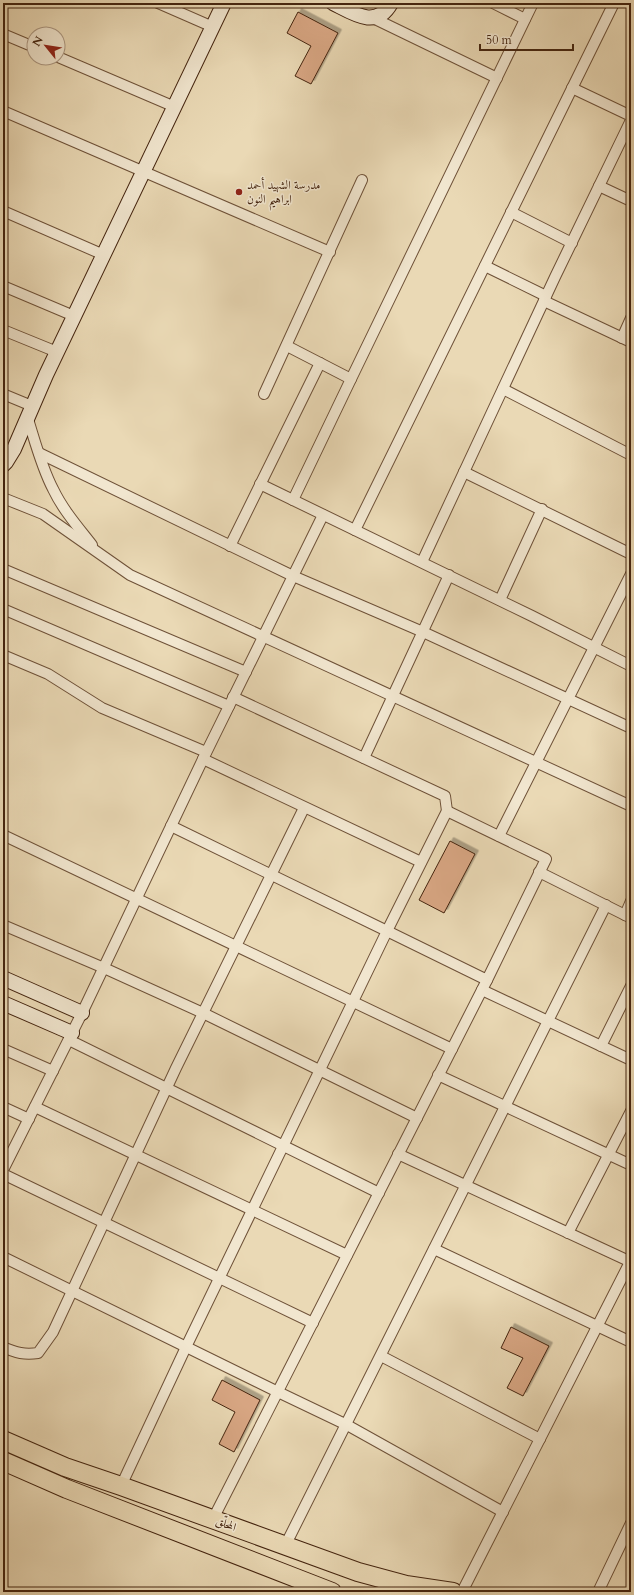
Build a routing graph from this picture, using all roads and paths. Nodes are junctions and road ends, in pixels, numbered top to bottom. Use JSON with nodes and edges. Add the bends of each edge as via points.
{"nodes":[{"id":1,"x":158,"y":3,"type":"edge"},
{"id":2,"x":224,"y":3,"type":"edge"},
{"id":3,"x":333,"y":3,"type":"edge"},
{"id":4,"x":391,"y":3,"type":"edge"},
{"id":5,"x":493,"y":3,"type":"edge"},
{"id":6,"x":533,"y":3,"type":"edge"},
{"id":7,"x":614,"y":3,"type":"edge"},
{"id":8,"x":373,"y":18,"type":"junction"},
{"id":9,"x":525,"y":19,"type":"junction"},
{"id":10,"x":213,"y":27,"type":"junction"},
{"id":11,"x":3,"y":34,"type":"edge"},
{"id":12,"x":26,"y":44,"type":"edge"},
{"id":13,"x":66,"y":60,"type":"edge"},
{"id":14,"x":497,"y":78,"type":"junction"},
{"id":15,"x":572,"y":88,"type":"junction"},
{"id":16,"x":174,"y":107,"type":"junction"},
{"id":17,"x":3,"y":111,"type":"edge"},
{"id":18,"x":631,"y":116,"type":"edge"},
{"id":19,"x":631,"y":120,"type":"edge"},
{"id":20,"x":144,"y":172,"type":"junction"},
{"id":21,"x":362,"y":180,"type":"dead end"},
{"id":22,"x":599,"y":186,"type":"junction"},
{"id":23,"x":631,"y":201,"type":"edge"},
{"id":24,"x":3,"y":212,"type":"edge"},
{"id":25,"x":511,"y":212,"type":"junction"},
{"id":26,"x":572,"y":243,"type":"junction"},
{"id":27,"x":330,"y":252,"type":"junction"},
{"id":28,"x":104,"y":255,"type":"junction"},
{"id":29,"x":485,"y":266,"type":"junction"},
{"id":30,"x":3,"y":286,"type":"edge"},
{"id":31,"x":545,"y":298,"type":"junction"},
{"id":32,"x":74,"y":316,"type":"junction"},
{"id":33,"x":631,"y":318,"type":"edge"},
{"id":34,"x":3,"y":330,"type":"edge"},
{"id":35,"x":626,"y":340,"type":"edge"},
{"id":36,"x":287,"y":346,"type":"junction"},
{"id":37,"x":57,"y":352,"type":"junction"},
{"id":38,"x":320,"y":363,"type":"junction"},
{"id":39,"x":351,"y":379,"type":"junction"},
{"id":40,"x":503,"y":390,"type":"junction"},
{"id":41,"x":3,"y":394,"type":"edge"},
{"id":42,"x":264,"y":394,"type":"dead end"},
{"id":43,"x":30,"y":411,"type":"junction"},
{"id":44,"x":39,"y":453,"type":"junction"},
{"id":45,"x":631,"y":455,"type":"edge"},
{"id":46,"x":3,"y":465,"type":"edge"},
{"id":47,"x":464,"y":472,"type":"junction"},
{"id":48,"x":260,"y":484,"type":"junction"},
{"id":49,"x":3,"y":498,"type":"edge"},
{"id":50,"x":293,"y":500,"type":"junction"},
{"id":51,"x":542,"y":510,"type":"junction"},
{"id":52,"x":323,"y":515,"type":"junction"},
{"id":53,"x":355,"y":530,"type":"junction"},
{"id":54,"x":230,"y":546,"type":"junction"},
{"id":55,"x":98,"y":553,"type":"junction"},
{"id":56,"x":631,"y":554,"type":"edge"},
{"id":57,"x":422,"y":562,"type":"junction"},
{"id":58,"x":3,"y":569,"type":"edge"},
{"id":59,"x":631,"y":574,"type":"edge"},
{"id":60,"x":293,"y":576,"type":"junction"},
{"id":61,"x":449,"y":576,"type":"junction"},
{"id":62,"x":500,"y":600,"type":"junction"},
{"id":63,"x":3,"y":609,"type":"edge"},
{"id":64,"x":423,"y":632,"type":"junction"},
{"id":65,"x":263,"y":636,"type":"junction"},
{"id":66,"x":594,"y":647,"type":"junction"},
{"id":67,"x":3,"y":655,"type":"edge"},
{"id":68,"x":631,"y":666,"type":"edge"},
{"id":69,"x":246,"y":672,"type":"junction"},
{"id":70,"x":393,"y":696,"type":"junction"},
{"id":71,"x":568,"y":699,"type":"junction"},
{"id":72,"x":231,"y":702,"type":"junction"},
{"id":73,"x":631,"y":728,"type":"edge"},
{"id":74,"x":204,"y":756,"type":"junction"},
{"id":75,"x":364,"y":758,"type":"junction"},
{"id":76,"x":536,"y":762,"type":"junction"},
{"id":77,"x":631,"y":806,"type":"edge"},
{"id":78,"x":304,"y":808,"type":"junction"},
{"id":79,"x":447,"y":811,"type":"junction"},
{"id":80,"x":171,"y":826,"type":"junction"},
{"id":81,"x":3,"y":835,"type":"edge"},
{"id":82,"x":499,"y":836,"type":"junction"},
{"id":83,"x":421,"y":862,"type":"junction"},
{"id":84,"x":539,"y":872,"type":"junction"},
{"id":85,"x":271,"y":875,"type":"junction"},
{"id":86,"x":137,"y":898,"type":"junction"},
{"id":87,"x":631,"y":901,"type":"edge"},
{"id":88,"x":606,"y":905,"type":"junction"},
{"id":89,"x":628,"y":916,"type":"edge"},
{"id":90,"x":3,"y":925,"type":"edge"},
{"id":91,"x":387,"y":931,"type":"junction"},
{"id":92,"x":236,"y":945,"type":"junction"},
{"id":93,"x":104,"y":968,"type":"junction"},
{"id":94,"x":3,"y":978,"type":"edge"},
{"id":95,"x":487,"y":980,"type":"junction"},
{"id":96,"x":631,"y":986,"type":"edge"},
{"id":97,"x":482,"y":990,"type":"junction"},
{"id":98,"x":353,"y":1001,"type":"junction"},
{"id":99,"x":3,"y":1003,"type":"edge"},
{"id":100,"x":82,"y":1013,"type":"junction"},
{"id":101,"x":203,"y":1013,"type":"junction"},
{"id":102,"x":548,"y":1021,"type":"junction"},
{"id":103,"x":71,"y":1037,"type":"junction"},
{"id":104,"x":601,"y":1046,"type":"junction"},
{"id":105,"x":452,"y":1049,"type":"junction"},
{"id":106,"x":3,"y":1050,"type":"edge"},
{"id":107,"x":631,"y":1060,"type":"edge"},
{"id":108,"x":53,"y":1071,"type":"junction"},
{"id":109,"x":320,"y":1071,"type":"junction"},
{"id":110,"x":438,"y":1075,"type":"junction"},
{"id":111,"x":166,"y":1088,"type":"junction"},
{"id":112,"x":505,"y":1106,"type":"junction"},
{"id":113,"x":35,"y":1107,"type":"junction"},
{"id":114,"x":3,"y":1108,"type":"edge"},
{"id":115,"x":631,"y":1111,"type":"edge"},
{"id":116,"x":417,"y":1118,"type":"junction"},
{"id":117,"x":29,"y":1119,"type":"junction"},
{"id":118,"x":283,"y":1146,"type":"junction"},
{"id":119,"x":135,"y":1154,"type":"junction"},
{"id":120,"x":398,"y":1154,"type":"junction"},
{"id":121,"x":609,"y":1154,"type":"junction"},
{"id":122,"x":631,"y":1165,"type":"edge"},
{"id":123,"x":4,"y":1168,"type":"edge"},
{"id":124,"x":466,"y":1186,"type":"junction"},
{"id":125,"x":379,"y":1193,"type":"junction"},
{"id":126,"x":252,"y":1210,"type":"junction"},
{"id":127,"x":104,"y":1222,"type":"junction"},
{"id":128,"x":568,"y":1233,"type":"junction"},
{"id":129,"x":434,"y":1250,"type":"junction"},
{"id":130,"x":347,"y":1255,"type":"junction"},
{"id":131,"x":3,"y":1257,"type":"edge"},
{"id":132,"x":631,"y":1261,"type":"edge"},
{"id":133,"x":219,"y":1278,"type":"junction"},
{"id":134,"x":72,"y":1291,"type":"junction"},
{"id":135,"x":313,"y":1323,"type":"junction"},
{"id":136,"x":598,"y":1326,"type":"junction"},
{"id":137,"x":631,"y":1342,"type":"edge"},
{"id":138,"x":3,"y":1347,"type":"edge"},
{"id":139,"x":186,"y":1347,"type":"junction"},
{"id":140,"x":382,"y":1356,"type":"junction"},
{"id":141,"x":278,"y":1392,"type":"junction"},
{"id":142,"x":347,"y":1425,"type":"junction"},
{"id":143,"x":540,"y":1439,"type":"junction"},
{"id":144,"x":3,"y":1440,"type":"edge"},
{"id":145,"x":3,"y":1461,"type":"edge"},
{"id":146,"x":121,"y":1486,"type":"junction"},
{"id":147,"x":503,"y":1512,"type":"junction"},
{"id":148,"x":213,"y":1520,"type":"junction"},
{"id":149,"x":631,"y":1523,"type":"edge"},
{"id":150,"x":285,"y":1546,"type":"junction"},
{"id":151,"x":332,"y":1592,"type":"edge"},
{"id":152,"x":453,"y":1592,"type":"edge"},
{"id":153,"x":462,"y":1592,"type":"edge"},
{"id":154,"x":598,"y":1592,"type":"edge"}],
"edges":[{"from":1,"to":10,"type":"street"},
{"from":2,"to":10,"type":"street"},
{"from":3,"to":8,"type":"street","via":[[362,17]]},
{"from":4,"to":8,"type":"street","via":[[381,15]]},
{"from":5,"to":9,"type":"street"},
{"from":6,"to":9,"type":"street"},
{"from":7,"to":15,"type":"street"},
{"from":8,"to":14,"type":"street"},
{"from":9,"to":14,"type":"street"},
{"from":10,"to":16,"type":"street"},
{"from":11,"to":12,"type":"street"},
{"from":13,"to":16,"type":"street"},
{"from":14,"to":39,"type":"street"},
{"from":15,"to":18,"type":"street"},
{"from":15,"to":25,"type":"street"},
{"from":16,"to":20,"type":"street"},
{"from":17,"to":20,"type":"street"},
{"from":19,"to":22,"type":"street"},
{"from":20,"to":27,"type":"street"},
{"from":20,"to":28,"type":"street"},
{"from":21,"to":27,"type":"street"},
{"from":22,"to":23,"type":"street"},
{"from":22,"to":26,"type":"street"},
{"from":24,"to":28,"type":"street"},
{"from":25,"to":26,"type":"street"},
{"from":25,"to":29,"type":"street"},
{"from":26,"to":31,"type":"street"},
{"from":27,"to":36,"type":"street"},
{"from":28,"to":32,"type":"street"},
{"from":29,"to":31,"type":"street"},
{"from":29,"to":53,"type":"street"},
{"from":30,"to":32,"type":"street"},
{"from":31,"to":35,"type":"street"},
{"from":31,"to":40,"type":"street"},
{"from":32,"to":37,"type":"street"},
{"from":33,"to":35,"type":"street"},
{"from":34,"to":37,"type":"street"},
{"from":36,"to":38,"type":"street"},
{"from":36,"to":42,"type":"street"},
{"from":37,"to":43,"type":"street"},
{"from":38,"to":39,"type":"street"},
{"from":38,"to":48,"type":"street"},
{"from":39,"to":50,"type":"street"},
{"from":40,"to":45,"type":"street"},
{"from":40,"to":47,"type":"street"},
{"from":41,"to":43,"type":"street"},
{"from":43,"to":44,"type":"street"},
{"from":43,"to":46,"type":"street","via":[[14,449]]},
{"from":44,"to":54,"type":"street"},
{"from":44,"to":55,"type":"street","via":[[53,490],[66,512]]},
{"from":47,"to":51,"type":"street"},
{"from":47,"to":57,"type":"street"},
{"from":48,"to":50,"type":"street"},
{"from":48,"to":54,"type":"street"},
{"from":49,"to":55,"type":"street","via":[[43,514]]},
{"from":50,"to":52,"type":"street"},
{"from":51,"to":56,"type":"street"},
{"from":51,"to":62,"type":"street"},
{"from":52,"to":53,"type":"street"},
{"from":52,"to":60,"type":"street"},
{"from":53,"to":57,"type":"street"},
{"from":54,"to":60,"type":"street"},
{"from":55,"to":65,"type":"street","via":[[130,575]]},
{"from":57,"to":61,"type":"street"},
{"from":58,"to":69,"type":"street"},
{"from":59,"to":66,"type":"street"},
{"from":60,"to":64,"type":"street"},
{"from":60,"to":65,"type":"street"},
{"from":61,"to":62,"type":"street"},
{"from":61,"to":64,"type":"street"},
{"from":62,"to":66,"type":"street"},
{"from":63,"to":72,"type":"street"},
{"from":64,"to":70,"type":"street"},
{"from":64,"to":71,"type":"street"},
{"from":65,"to":69,"type":"street"},
{"from":65,"to":70,"type":"street"},
{"from":66,"to":68,"type":"street"},
{"from":66,"to":71,"type":"street"},
{"from":67,"to":74,"type":"street","via":[[48,674],[102,708]]},
{"from":69,"to":72,"type":"street"},
{"from":70,"to":75,"type":"street"},
{"from":70,"to":76,"type":"street"},
{"from":71,"to":73,"type":"street"},
{"from":71,"to":76,"type":"street"},
{"from":72,"to":74,"type":"street"},
{"from":72,"to":75,"type":"street"},
{"from":74,"to":78,"type":"street"},
{"from":74,"to":80,"type":"street"},
{"from":75,"to":79,"type":"street","via":[[446,796]]},
{"from":76,"to":77,"type":"street"},
{"from":76,"to":82,"type":"street"},
{"from":78,"to":83,"type":"street"},
{"from":78,"to":85,"type":"street"},
{"from":79,"to":82,"type":"street"},
{"from":79,"to":83,"type":"street"},
{"from":80,"to":85,"type":"street"},
{"from":80,"to":86,"type":"street"},
{"from":81,"to":86,"type":"street"},
{"from":82,"to":84,"type":"street","via":[[546,859]]},
{"from":83,"to":91,"type":"street"},
{"from":84,"to":88,"type":"street"},
{"from":84,"to":95,"type":"street"},
{"from":85,"to":91,"type":"street"},
{"from":85,"to":92,"type":"street"},
{"from":86,"to":92,"type":"street"},
{"from":86,"to":93,"type":"street"},
{"from":87,"to":89,"type":"street"},
{"from":88,"to":89,"type":"street"},
{"from":88,"to":102,"type":"street"},
{"from":90,"to":93,"type":"street"},
{"from":91,"to":95,"type":"street"},
{"from":91,"to":98,"type":"street"},
{"from":92,"to":98,"type":"street"},
{"from":92,"to":101,"type":"street"},
{"from":93,"to":100,"type":"street"},
{"from":93,"to":101,"type":"street"},
{"from":94,"to":100,"type":"street"},
{"from":95,"to":97,"type":"street"},
{"from":96,"to":104,"type":"street"},
{"from":97,"to":102,"type":"street"},
{"from":97,"to":105,"type":"street"},
{"from":98,"to":105,"type":"street"},
{"from":98,"to":109,"type":"street"},
{"from":99,"to":103,"type":"street"},
{"from":100,"to":103,"type":"street"},
{"from":101,"to":109,"type":"street"},
{"from":101,"to":111,"type":"street"},
{"from":102,"to":104,"type":"street"},
{"from":102,"to":112,"type":"street"},
{"from":103,"to":108,"type":"street"},
{"from":103,"to":111,"type":"street"},
{"from":104,"to":107,"type":"street"},
{"from":105,"to":110,"type":"street"},
{"from":106,"to":108,"type":"street"},
{"from":108,"to":113,"type":"street"},
{"from":109,"to":116,"type":"street"},
{"from":109,"to":118,"type":"street"},
{"from":110,"to":112,"type":"street"},
{"from":110,"to":116,"type":"street"},
{"from":111,"to":118,"type":"street"},
{"from":111,"to":119,"type":"street"},
{"from":112,"to":121,"type":"street"},
{"from":112,"to":124,"type":"street"},
{"from":113,"to":117,"type":"street"},
{"from":113,"to":119,"type":"street"},
{"from":114,"to":117,"type":"street"},
{"from":115,"to":121,"type":"street"},
{"from":116,"to":120,"type":"street"},
{"from":117,"to":123,"type":"street"},
{"from":118,"to":125,"type":"street"},
{"from":118,"to":126,"type":"street"},
{"from":119,"to":126,"type":"street"},
{"from":119,"to":127,"type":"street"},
{"from":120,"to":124,"type":"street"},
{"from":120,"to":125,"type":"street"},
{"from":121,"to":122,"type":"street"},
{"from":121,"to":128,"type":"street"},
{"from":123,"to":127,"type":"street"},
{"from":124,"to":128,"type":"street"},
{"from":124,"to":129,"type":"street"},
{"from":125,"to":130,"type":"street"},
{"from":126,"to":130,"type":"street"},
{"from":126,"to":133,"type":"street"},
{"from":127,"to":133,"type":"street"},
{"from":127,"to":134,"type":"street"},
{"from":128,"to":132,"type":"street"},
{"from":129,"to":136,"type":"street"},
{"from":129,"to":140,"type":"street"},
{"from":130,"to":135,"type":"street"},
{"from":131,"to":134,"type":"street"},
{"from":132,"to":136,"type":"street"},
{"from":133,"to":135,"type":"street"},
{"from":133,"to":139,"type":"street"},
{"from":134,"to":138,"type":"street","via":[[52,1332],[38,1353],[27,1355]]},
{"from":134,"to":139,"type":"street"},
{"from":135,"to":141,"type":"street"},
{"from":136,"to":137,"type":"street"},
{"from":136,"to":143,"type":"street"},
{"from":139,"to":141,"type":"street"},
{"from":139,"to":146,"type":"street"},
{"from":140,"to":142,"type":"street"},
{"from":140,"to":143,"type":"street"},
{"from":141,"to":142,"type":"street"},
{"from":141,"to":148,"type":"street"},
{"from":142,"to":147,"type":"street"},
{"from":142,"to":150,"type":"street"},
{"from":143,"to":147,"type":"street"},
{"from":144,"to":146,"type":"highway","name":"المحلّق","via":[[65,1467]]},
{"from":145,"to":151,"type":"highway","via":[[67,1490]]},
{"from":146,"to":148,"type":"highway","name":"المحلّق"},
{"from":147,"to":153,"type":"street"},
{"from":148,"to":150,"type":"highway","name":"المحلّق"},
{"from":149,"to":154,"type":"street"},
{"from":150,"to":152,"type":"highway","name":"المحلّق","via":[[364,1574],[406,1585]]}]}
